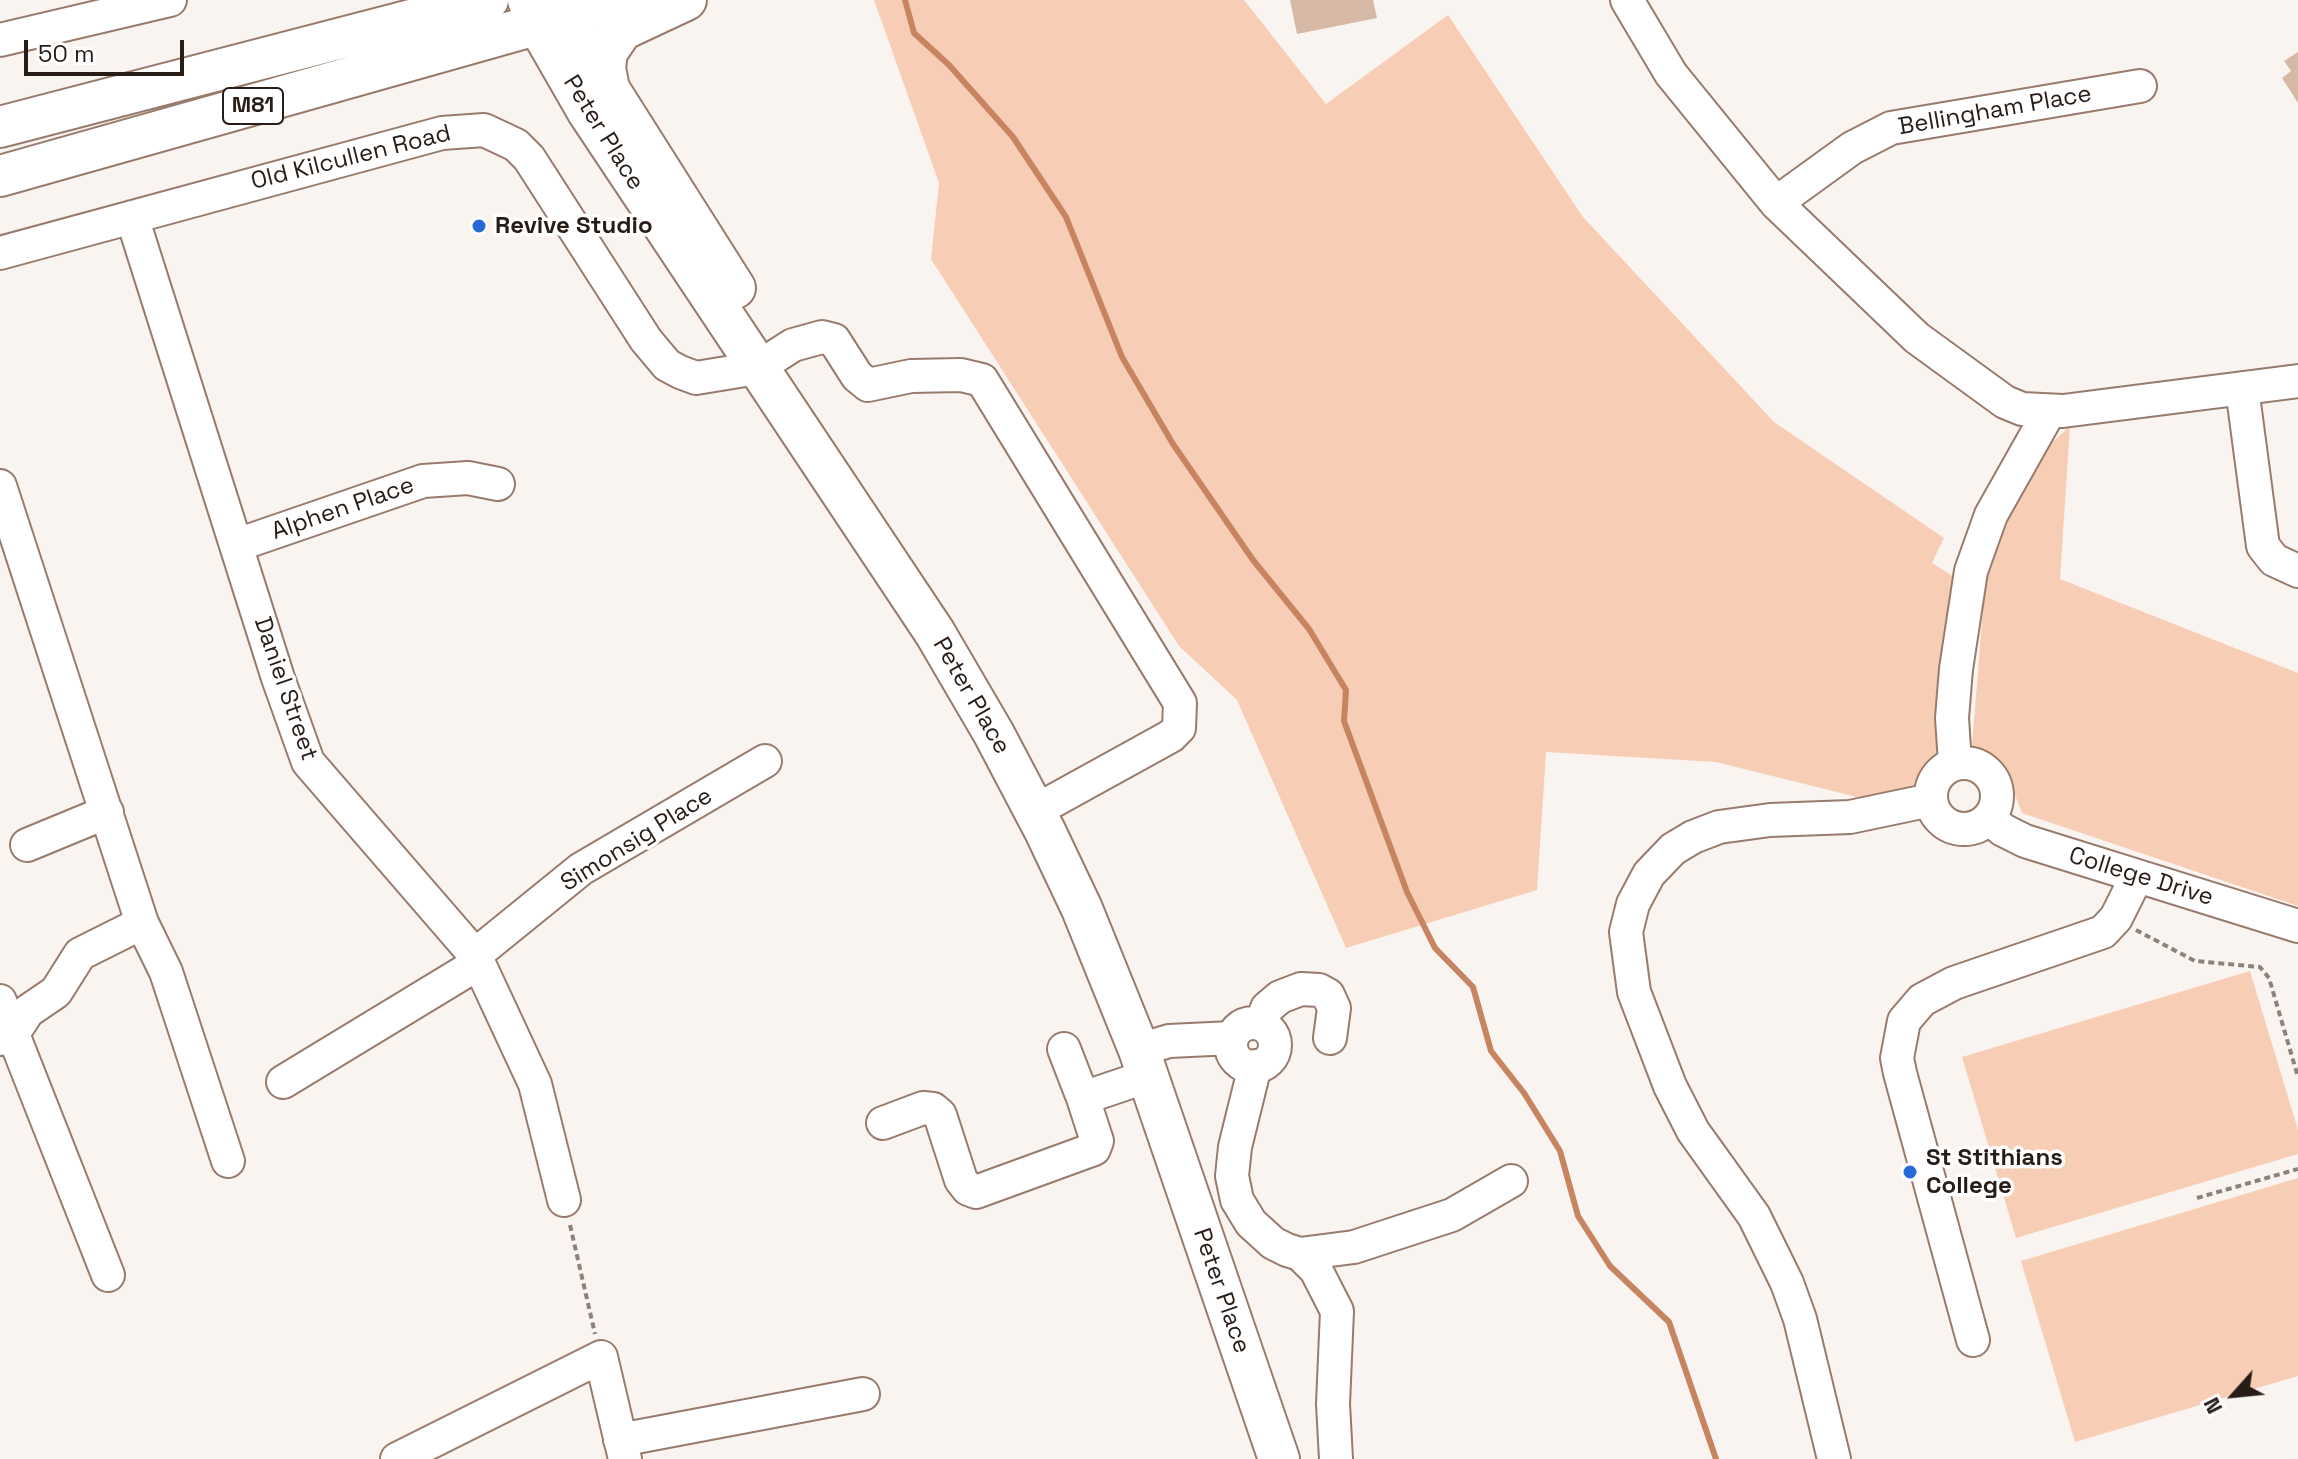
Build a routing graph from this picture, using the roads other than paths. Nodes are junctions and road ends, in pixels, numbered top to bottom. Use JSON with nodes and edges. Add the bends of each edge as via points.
{"nodes":[{"id":1,"x":170,"y":0,"type":"edge"},
{"id":2,"x":414,"y":0,"type":"edge"},
{"id":3,"x":488,"y":0,"type":"edge"},
{"id":4,"x":624,"y":0,"type":"edge"},
{"id":5,"x":686,"y":0,"type":"edge"},
{"id":6,"x":1627,"y":0,"type":"edge"},
{"id":7,"x":549,"y":10,"type":"edge"},
{"id":8,"x":360,"y":32,"type":"junction"},
{"id":9,"x":0,"y":40,"type":"edge"},
{"id":10,"x":2140,"y":86,"type":"dead end"},
{"id":11,"x":609,"y":89,"type":"junction"},
{"id":12,"x":0,"y":127,"type":"edge"},
{"id":13,"x":0,"y":176,"type":"edge"},
{"id":14,"x":1776,"y":203,"type":"junction"},
{"id":15,"x":132,"y":217,"type":"junction"},
{"id":16,"x":0,"y":253,"type":"edge"},
{"id":17,"x":766,"y":361,"type":"junction"},
{"id":18,"x":2298,"y":381,"type":"edge"},
{"id":19,"x":2242,"y":388,"type":"junction"},
{"id":20,"x":2049,"y":412,"type":"junction"},
{"id":21,"x":498,"y":484,"type":"dead end"},
{"id":22,"x":0,"y":486,"type":"edge"},
{"id":23,"x":237,"y":545,"type":"junction"},
{"id":24,"x":2298,"y":571,"type":"edge"},
{"id":25,"x":765,"y":761,"type":"dead end"},
{"id":26,"x":1955,"y":763,"type":"junction"},
{"id":27,"x":1931,"y":800,"type":"junction"},
{"id":28,"x":1044,"y":806,"type":"junction"},
{"id":29,"x":107,"y":812,"type":"junction"},
{"id":30,"x":1989,"y":818,"type":"junction"},
{"id":31,"x":27,"y":845,"type":"dead end"},
{"id":32,"x":2137,"y":876,"type":"junction"},
{"id":33,"x":142,"y":923,"type":"junction"},
{"id":34,"x":2298,"y":926,"type":"edge"},
{"id":35,"x":477,"y":959,"type":"junction"},
{"id":36,"x":7,"y":1017,"type":"edge"},
{"id":37,"x":1261,"y":1024,"type":"junction"},
{"id":38,"x":1232,"y":1038,"type":"junction"},
{"id":39,"x":1330,"y":1038,"type":"dead end"},
{"id":40,"x":1064,"y":1049,"type":"dead end"},
{"id":41,"x":1147,"y":1057,"type":"junction"},
{"id":42,"x":1255,"y":1066,"type":"junction"},
{"id":43,"x":283,"y":1082,"type":"dead end"},
{"id":44,"x":1083,"y":1098,"type":"junction"},
{"id":45,"x":883,"y":1123,"type":"dead end"},
{"id":46,"x":228,"y":1161,"type":"dead end"},
{"id":47,"x":1511,"y":1181,"type":"dead end"},
{"id":48,"x":564,"y":1200,"type":"road end"},
{"id":49,"x":1342,"y":1249,"type":"junction"},
{"id":50,"x":1300,"y":1254,"type":"junction"},
{"id":51,"x":108,"y":1275,"type":"dead end"},
{"id":52,"x":1332,"y":1296,"type":"junction"},
{"id":53,"x":1973,"y":1340,"type":"dead end"},
{"id":54,"x":863,"y":1394,"type":"dead end"},
{"id":55,"x":1831,"y":1444,"type":"edge"},
{"id":56,"x":622,"y":1450,"type":"edge"},
{"id":57,"x":397,"y":1459,"type":"edge"},
{"id":58,"x":1279,"y":1459,"type":"edge"},
{"id":59,"x":1290,"y":1459,"type":"edge"},
{"id":60,"x":1336,"y":1459,"type":"edge"},
{"id":61,"x":1844,"y":1459,"type":"edge"}],
"edges":[{"from":1,"to":9,"type":"street"},
{"from":2,"to":8,"type":"main road"},
{"from":3,"to":8,"type":"main road","number":"M81"},
{"from":4,"to":7,"type":"main road","number":"M81"},
{"from":5,"to":11,"type":"main road","via":[[617,36],[605,62]]},
{"from":6,"to":14,"type":"street","via":[[1663,63]]},
{"from":7,"to":11,"type":"main road","name":"Peter Place"},
{"from":7,"to":13,"type":"main road","number":"M81"},
{"from":7,"to":17,"type":"main road","name":"Peter Place","via":[[588,112]]},
{"from":8,"to":12,"type":"main road","number":"M81"},
{"from":10,"to":14,"type":"street","name":"Bellingham Place","via":[[1891,128],[1852,148]]},
{"from":11,"to":17,"type":"main road","name":"Peter Place"},
{"from":14,"to":20,"type":"street","via":[[1917,338],[1974,383],[2014,406]]},
{"from":15,"to":16,"type":"street","name":"Old Kilcullen Road"},
{"from":15,"to":17,"type":"street","name":"Old Kilcullen Road","via":[[442,133],[484,130],[516,145],[529,158],[667,365],[696,378]]},
{"from":15,"to":23,"type":"street","name":"Daniel Street"},
{"from":17,"to":28,"type":"main road","name":"Peter Place","via":[[1016,730]]},
{"from":17,"to":28,"type":"street","name":"Old Kilcullen Road","via":[[807,340],[829,338],[868,385],[911,376],[971,376],[982,380],[1001,407],[1180,703],[1179,728],[1171,736]]},
{"from":18,"to":19,"type":"street"},
{"from":19,"to":20,"type":"street"},
{"from":19,"to":24,"type":"street","via":[[2263,546],[2274,560]]},
{"from":20,"to":26,"type":"street","via":[[1991,515],[1973,563],[1956,669]]},
{"from":21,"to":23,"type":"street","name":"Alphen Place","via":[[468,478],[423,481]]},
{"from":22,"to":29,"type":"street"},
{"from":23,"to":35,"type":"street","name":"Daniel Street","via":[[308,762]]},
{"from":25,"to":35,"type":"street","name":"Simonsig Place","via":[[581,869]]},
{"from":26,"to":27,"type":"street","via":[[1937,776]]},
{"from":26,"to":30,"type":"street","via":[[1977,764],[1993,778],[1998,799]]},
{"from":27,"to":30,"type":"street","via":[[1939,818],[1959,829]]},
{"from":27,"to":55,"type":"street","via":[[1850,817],[1719,827],[1693,837],[1649,874],[1626,932],[1634,992],[1670,1086],[1693,1131],[1754,1216],[1782,1271],[1800,1319]]},
{"from":28,"to":41,"type":"main road","name":"Peter Place","via":[[1086,863]]},
{"from":29,"to":31,"type":"street"},
{"from":29,"to":33,"type":"street"},
{"from":30,"to":32,"type":"street","name":"College Drive","via":[[2025,841]]},
{"from":32,"to":34,"type":"street","name":"College Drive"},
{"from":32,"to":53,"type":"street","via":[[2103,932],[1941,989],[1922,1000],[1904,1021],[1897,1058],[1900,1073]]},
{"from":33,"to":36,"type":"street","via":[[80,954],[64,984]]},
{"from":33,"to":46,"type":"street","via":[[166,972]]},
{"from":35,"to":43,"type":"street","name":"Simonsig Place"},
{"from":35,"to":48,"type":"street","name":"Daniel Street","via":[[535,1084]]},
{"from":36,"to":51,"type":"street"},
{"from":37,"to":38,"type":"street","via":[[1243,1025]]},
{"from":37,"to":39,"type":"street","via":[[1264,1012],[1280,997],[1301,989],[1319,990],[1334,1008]]},
{"from":37,"to":42,"type":"street","via":[[1273,1036],[1274,1048],[1265,1063]]},
{"from":38,"to":41,"type":"street"},
{"from":38,"to":42,"type":"street","via":[[1236,1058]]},
{"from":40,"to":44,"type":"street"},
{"from":41,"to":44,"type":"street"},
{"from":41,"to":58,"type":"main road","name":"Peter Place"},
{"from":41,"to":59,"type":"main road","name":"Peter Place"},
{"from":42,"to":50,"type":"street","via":[[1235,1147],[1232,1176],[1237,1200],[1251,1223],[1273,1243]]},
{"from":44,"to":45,"type":"street","via":[[1097,1141],[1094,1149],[976,1192],[961,1180],[940,1115],[933,1109]]},
{"from":47,"to":49,"type":"street","via":[[1452,1215]]},
{"from":49,"to":50,"type":"street"},
{"from":49,"to":52,"type":"street"},
{"from":50,"to":52,"type":"street"},
{"from":52,"to":60,"type":"street","via":[[1338,1326]]},
{"from":54,"to":56,"type":"street"},
{"from":55,"to":61,"type":"street"},
{"from":56,"to":57,"type":"street","via":[[601,1357]]}]}
